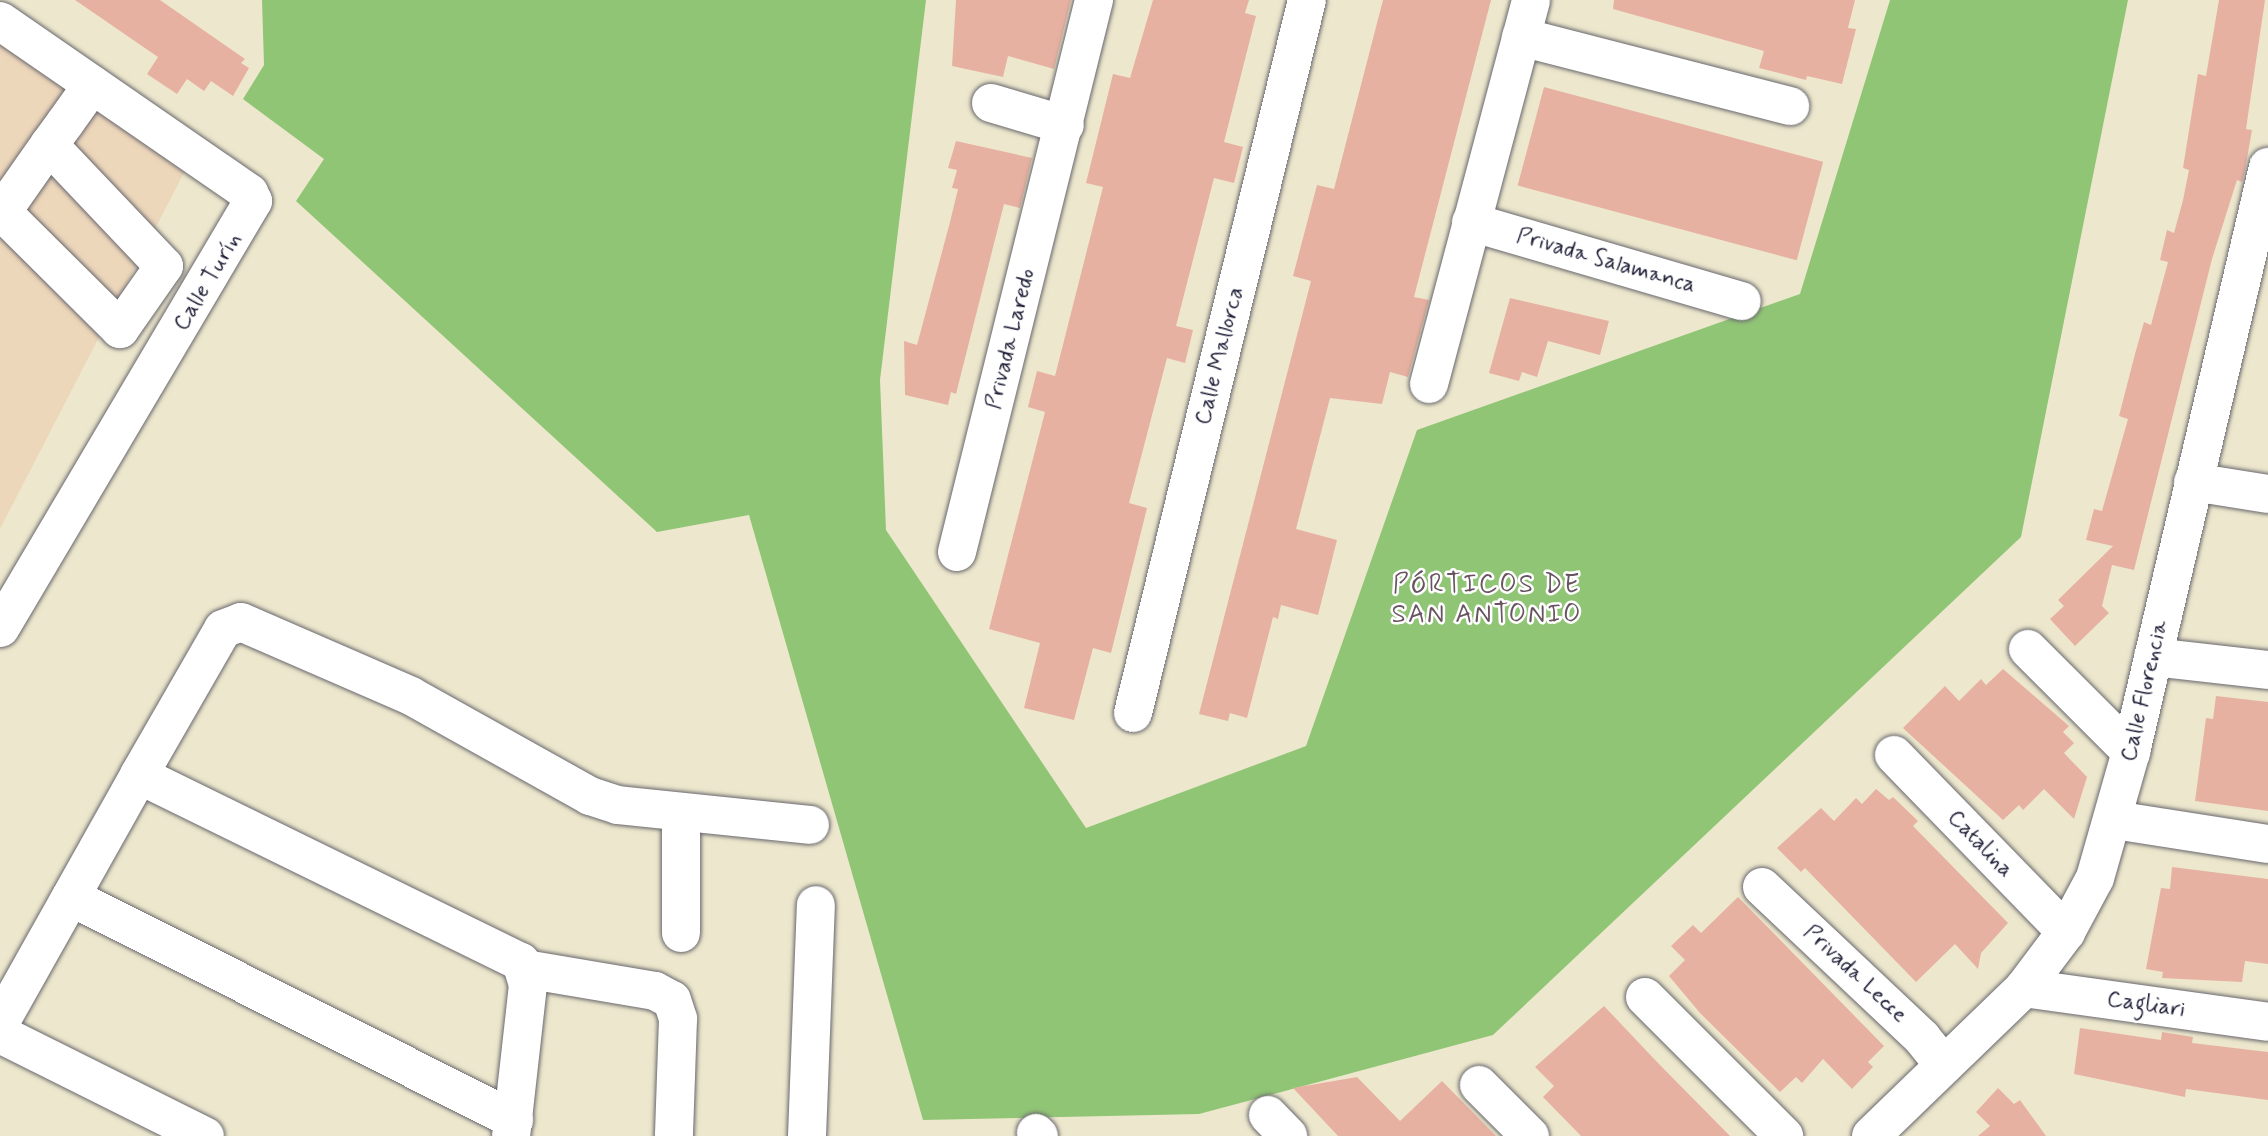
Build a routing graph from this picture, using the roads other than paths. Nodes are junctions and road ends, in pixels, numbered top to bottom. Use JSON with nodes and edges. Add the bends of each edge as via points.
{"nodes":[{"id":1,"x":1094,"y":0,"type":"edge"},
{"id":2,"x":1307,"y":0,"type":"edge"},
{"id":3,"x":1531,"y":0,"type":"edge"},
{"id":4,"x":0,"y":21,"type":"edge"},
{"id":5,"x":1521,"y":37,"type":"junction"},
{"id":6,"x":92,"y":85,"type":"junction"},
{"id":7,"x":990,"y":103,"type":"dead end"},
{"id":8,"x":1790,"y":106,"type":"dead end"},
{"id":9,"x":1065,"y":125,"type":"junction"},
{"id":10,"x":50,"y":145,"type":"junction"},
{"id":11,"x":2268,"y":167,"type":"edge"},
{"id":12,"x":1471,"y":222,"type":"junction"},
{"id":13,"x":1742,"y":301,"type":"dead end"},
{"id":14,"x":2252,"y":307,"type":"edge"},
{"id":15,"x":1429,"y":384,"type":"dead end"},
{"id":16,"x":2193,"y":482,"type":"junction"},
{"id":17,"x":2268,"y":494,"type":"edge"},
{"id":18,"x":957,"y":552,"type":"dead end"},
{"id":19,"x":0,"y":628,"type":"edge"},
{"id":20,"x":2028,"y":649,"type":"dead end"},
{"id":21,"x":2153,"y":657,"type":"junction"},
{"id":22,"x":2268,"y":670,"type":"edge"},
{"id":23,"x":1133,"y":713,"type":"dead end"},
{"id":24,"x":2131,"y":752,"type":"junction"},
{"id":25,"x":1894,"y":755,"type":"dead end"},
{"id":26,"x":139,"y":775,"type":"junction"},
{"id":27,"x":681,"y":812,"type":"junction"},
{"id":28,"x":2114,"y":820,"type":"junction"},
{"id":29,"x":810,"y":825,"type":"dead end"},
{"id":30,"x":2268,"y":844,"type":"edge"},
{"id":31,"x":1762,"y":887,"type":"dead end"},
{"id":32,"x":71,"y":897,"type":"junction"},
{"id":33,"x":817,"y":905,"type":"dead end"},
{"id":34,"x":2066,"y":932,"type":"junction"},
{"id":35,"x":681,"y":933,"type":"dead end"},
{"id":36,"x":525,"y":969,"type":"junction"},
{"id":37,"x":2024,"y":988,"type":"junction"},
{"id":38,"x":1645,"y":997,"type":"dead end"},
{"id":39,"x":2268,"y":1022,"type":"edge"},
{"id":40,"x":0,"y":1023,"type":"edge"},
{"id":41,"x":0,"y":1034,"type":"edge"},
{"id":42,"x":1944,"y":1065,"type":"junction"},
{"id":43,"x":1479,"y":1086,"type":"dead end"},
{"id":44,"x":513,"y":1128,"type":"edge"},
{"id":45,"x":205,"y":1136,"type":"edge"},
{"id":46,"x":674,"y":1136,"type":"edge"},
{"id":47,"x":807,"y":1136,"type":"edge"},
{"id":48,"x":1530,"y":1136,"type":"edge"},
{"id":49,"x":1784,"y":1136,"type":"edge"},
{"id":50,"x":1871,"y":1136,"type":"edge"}],
"edges":[{"from":1,"to":9,"type":"street","name":"Privada Laredo"},
{"from":2,"to":23,"type":"street","name":"Calle Mallorca"},
{"from":3,"to":5,"type":"street"},
{"from":4,"to":6,"type":"street","name":"Calle Turín"},
{"from":5,"to":8,"type":"street"},
{"from":5,"to":12,"type":"street"},
{"from":6,"to":10,"type":"street"},
{"from":6,"to":19,"type":"street","name":"Calle Turín","via":[[249,193],[252,208]]},
{"from":7,"to":9,"type":"street"},
{"from":9,"to":18,"type":"street","name":"Privada Laredo"},
{"from":10,"to":10,"type":"street","via":[[2,212],[120,329],[164,266]]},
{"from":11,"to":14,"type":"street","name":"Calle Florencia"},
{"from":12,"to":13,"type":"street","name":"Privada Salamanca"},
{"from":12,"to":15,"type":"street"},
{"from":14,"to":16,"type":"street","name":"Calle Florencia"},
{"from":16,"to":17,"type":"street"},
{"from":16,"to":21,"type":"street","name":"Calle Florencia"},
{"from":20,"to":24,"type":"street"},
{"from":21,"to":22,"type":"street"},
{"from":21,"to":24,"type":"street","name":"Calle Florencia"},
{"from":24,"to":28,"type":"street","name":"Calle Florencia"},
{"from":25,"to":34,"type":"street","name":"Catalina"},
{"from":26,"to":27,"type":"street","via":[[223,629],[241,622],[411,696],[590,796],[618,805]]},
{"from":26,"to":32,"type":"street"},
{"from":26,"to":36,"type":"street","via":[[514,956]]},
{"from":27,"to":29,"type":"street"},
{"from":27,"to":35,"type":"street"},
{"from":28,"to":30,"type":"street"},
{"from":28,"to":34,"type":"street","name":"Calle Florencia","via":[[2095,878]]},
{"from":31,"to":42,"type":"street","name":"Privada Lecce","via":[[1922,1038]]},
{"from":32,"to":40,"type":"street"},
{"from":32,"to":44,"type":"street"},
{"from":33,"to":47,"type":"street"},
{"from":34,"to":37,"type":"street","name":"Calle Florencia"},
{"from":36,"to":44,"type":"street","via":[[528,985]]},
{"from":36,"to":46,"type":"street","via":[[655,991],[672,1000],[678,1019]]},
{"from":37,"to":39,"type":"street","name":"Cagliari"},
{"from":37,"to":42,"type":"street","name":"Calle Florencia"},
{"from":38,"to":49,"type":"street"},
{"from":41,"to":45,"type":"street"},
{"from":42,"to":50,"type":"street","name":"Calle Florencia"},
{"from":43,"to":48,"type":"street"}]}
